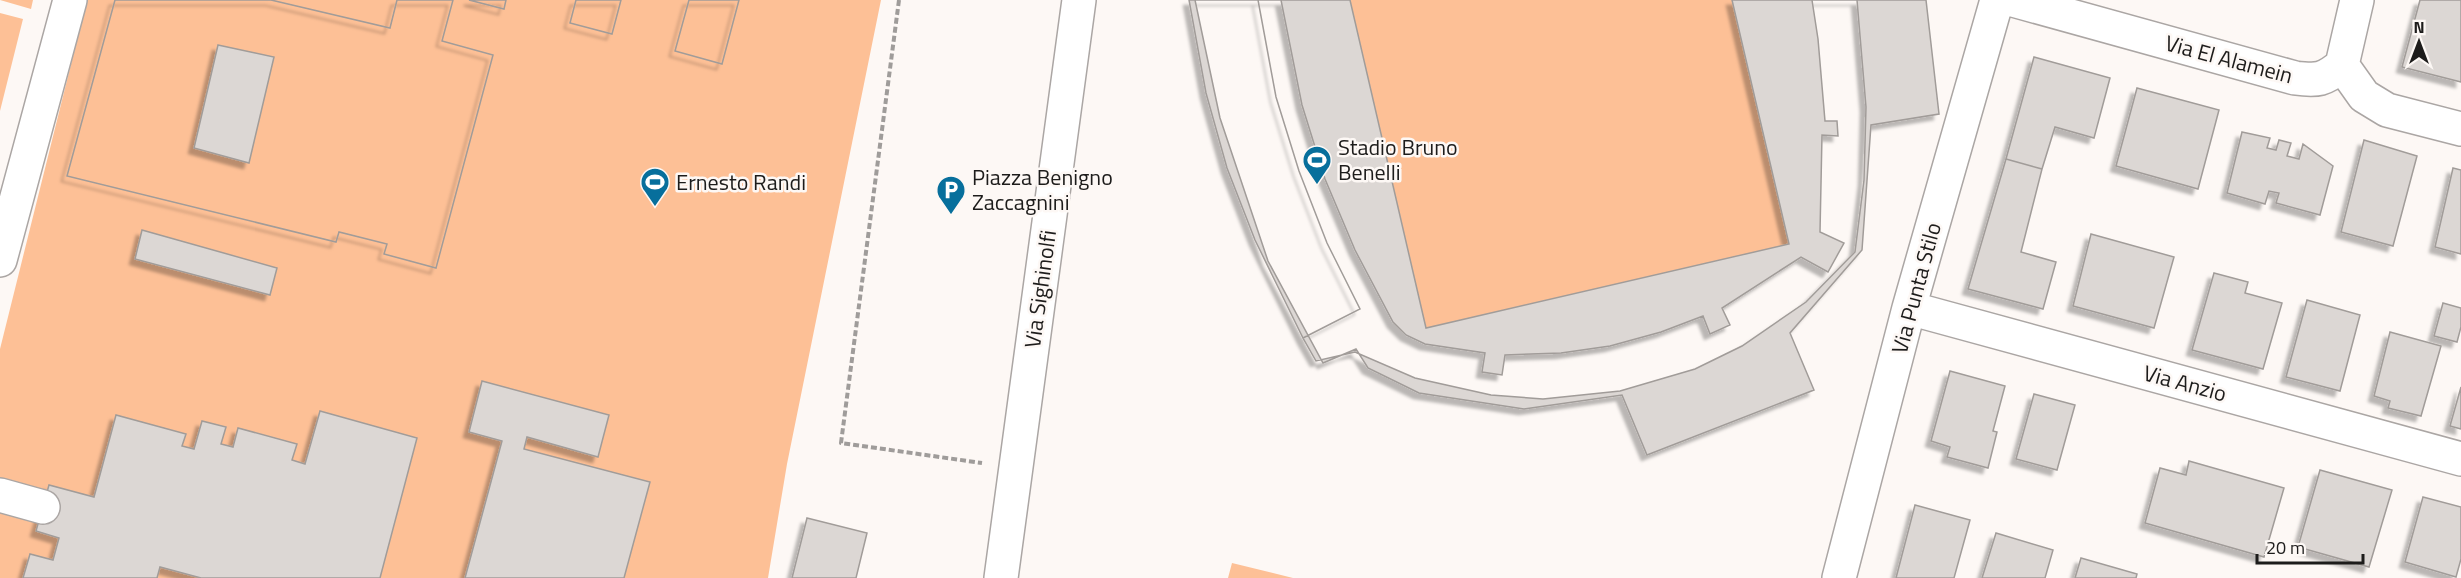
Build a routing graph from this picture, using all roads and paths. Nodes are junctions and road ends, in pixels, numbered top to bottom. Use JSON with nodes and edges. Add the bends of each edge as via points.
{"nodes":[{"id":1,"x":70,"y":0,"type":"edge"},
{"id":2,"x":899,"y":0,"type":"edge"},
{"id":3,"x":1079,"y":0,"type":"edge"},
{"id":4,"x":1996,"y":0,"type":"edge"},
{"id":5,"x":2013,"y":0,"type":"edge"},
{"id":6,"x":2357,"y":0,"type":"edge"},
{"id":7,"x":2342,"y":65,"type":"junction"},
{"id":8,"x":2461,"y":129,"type":"edge"},
{"id":9,"x":0,"y":260,"type":"edge"},
{"id":10,"x":1910,"y":308,"type":"junction"},
{"id":11,"x":2461,"y":459,"type":"edge"},
{"id":12,"x":1016,"y":468,"type":"junction"},
{"id":13,"x":0,"y":495,"type":"edge"},
{"id":14,"x":43,"y":507,"type":"dead end"},
{"id":15,"x":1001,"y":578,"type":"edge"},
{"id":16,"x":1839,"y":578,"type":"edge"}],
"edges":[{"from":1,"to":9,"type":"street"},
{"from":2,"to":12,"type":"path","via":[[841,443]]},
{"from":3,"to":12,"type":"street","name":"Via Sighinolfi"},
{"from":4,"to":10,"type":"street","name":"Via Punta Stilo"},
{"from":5,"to":7,"type":"street","name":"Via El Alamein","via":[[2295,78],[2326,78]]},
{"from":6,"to":7,"type":"street"},
{"from":7,"to":8,"type":"street","via":[[2364,96],[2387,110]]},
{"from":10,"to":11,"type":"street","name":"Via Anzio"},
{"from":10,"to":16,"type":"street","name":"Via Punta Stilo"},
{"from":12,"to":15,"type":"street","name":"Via Sighinolfi"},
{"from":13,"to":14,"type":"street"}]}
